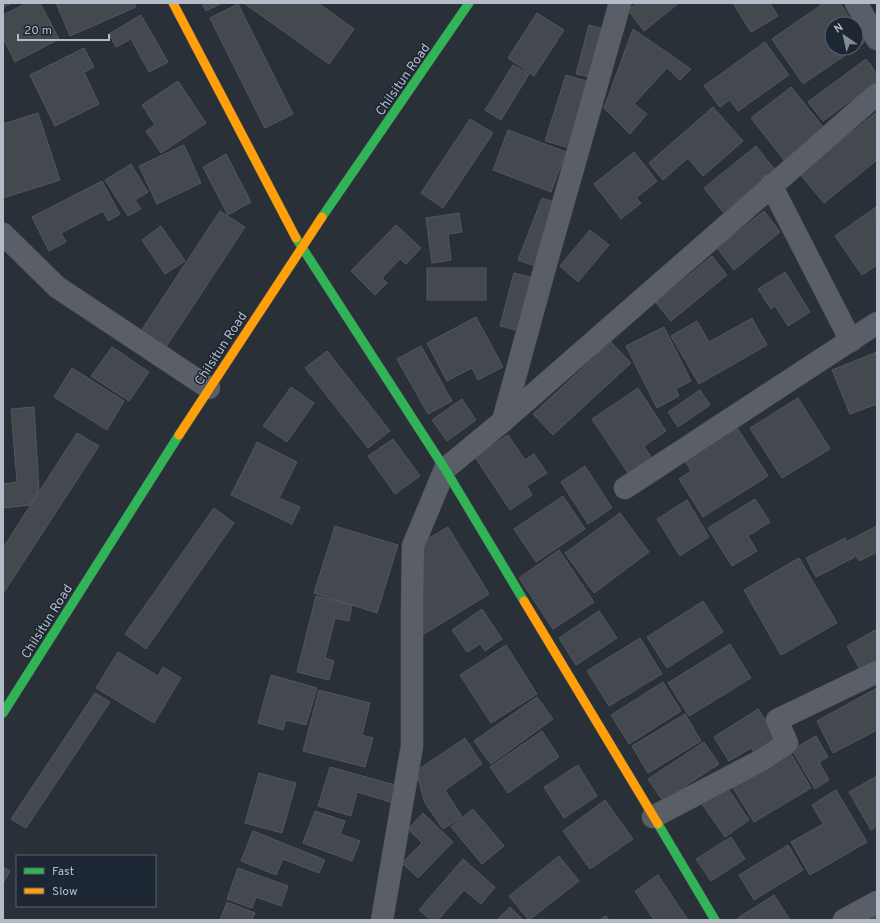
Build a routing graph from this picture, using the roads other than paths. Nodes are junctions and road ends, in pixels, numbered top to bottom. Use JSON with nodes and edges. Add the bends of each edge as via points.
{"nodes":[{"id":1,"x":173,"y":3,"type":"edge"},
{"id":2,"x":469,"y":3,"type":"edge"},
{"id":3,"x":620,"y":3,"type":"edge"},
{"id":4,"x":856,"y":3,"type":"edge"},
{"id":5,"x":877,"y":38,"type":"edge"},
{"id":6,"x":877,"y":94,"type":"edge"},
{"id":7,"x":771,"y":185,"type":"junction"},
{"id":8,"x":3,"y":234,"type":"edge"},
{"id":9,"x":301,"y":248,"type":"junction"},
{"id":10,"x":877,"y":323,"type":"edge"},
{"id":11,"x":852,"y":340,"type":"junction"},
{"id":12,"x":209,"y":388,"type":"junction"},
{"id":13,"x":503,"y":421,"type":"junction"},
{"id":14,"x":445,"y":469,"type":"junction"},
{"id":15,"x":625,"y":488,"type":"dead end"},
{"id":16,"x":877,"y":672,"type":"edge"},
{"id":17,"x":3,"y":714,"type":"edge"},
{"id":18,"x":654,"y":817,"type":"junction"},
{"id":19,"x":877,"y":902,"type":"edge"},
{"id":20,"x":382,"y":920,"type":"edge"},
{"id":21,"x":715,"y":920,"type":"edge"},
{"id":22,"x":844,"y":920,"type":"edge"}],
"edges":[{"from":1,"to":9,"type":"main road"},
{"from":2,"to":9,"type":"main road","name":"Chilsitun Road"},
{"from":3,"to":13,"type":"street"},
{"from":4,"to":5,"type":"street"},
{"from":6,"to":7,"type":"street"},
{"from":7,"to":11,"type":"street"},
{"from":7,"to":13,"type":"street"},
{"from":8,"to":12,"type":"street","via":[[56,287]]},
{"from":9,"to":12,"type":"main road","name":"Chilsitun Road"},
{"from":9,"to":14,"type":"main road"},
{"from":10,"to":11,"type":"street"},
{"from":11,"to":15,"type":"street"},
{"from":12,"to":17,"type":"main road","name":"Chilsitun Road"},
{"from":13,"to":14,"type":"street"},
{"from":14,"to":18,"type":"main road"},
{"from":14,"to":20,"type":"street","via":[[413,546],[412,746]]},
{"from":16,"to":18,"type":"street","via":[[777,720],[787,743],[762,760]]},
{"from":18,"to":21,"type":"main road"},
{"from":19,"to":22,"type":"street"}]}
